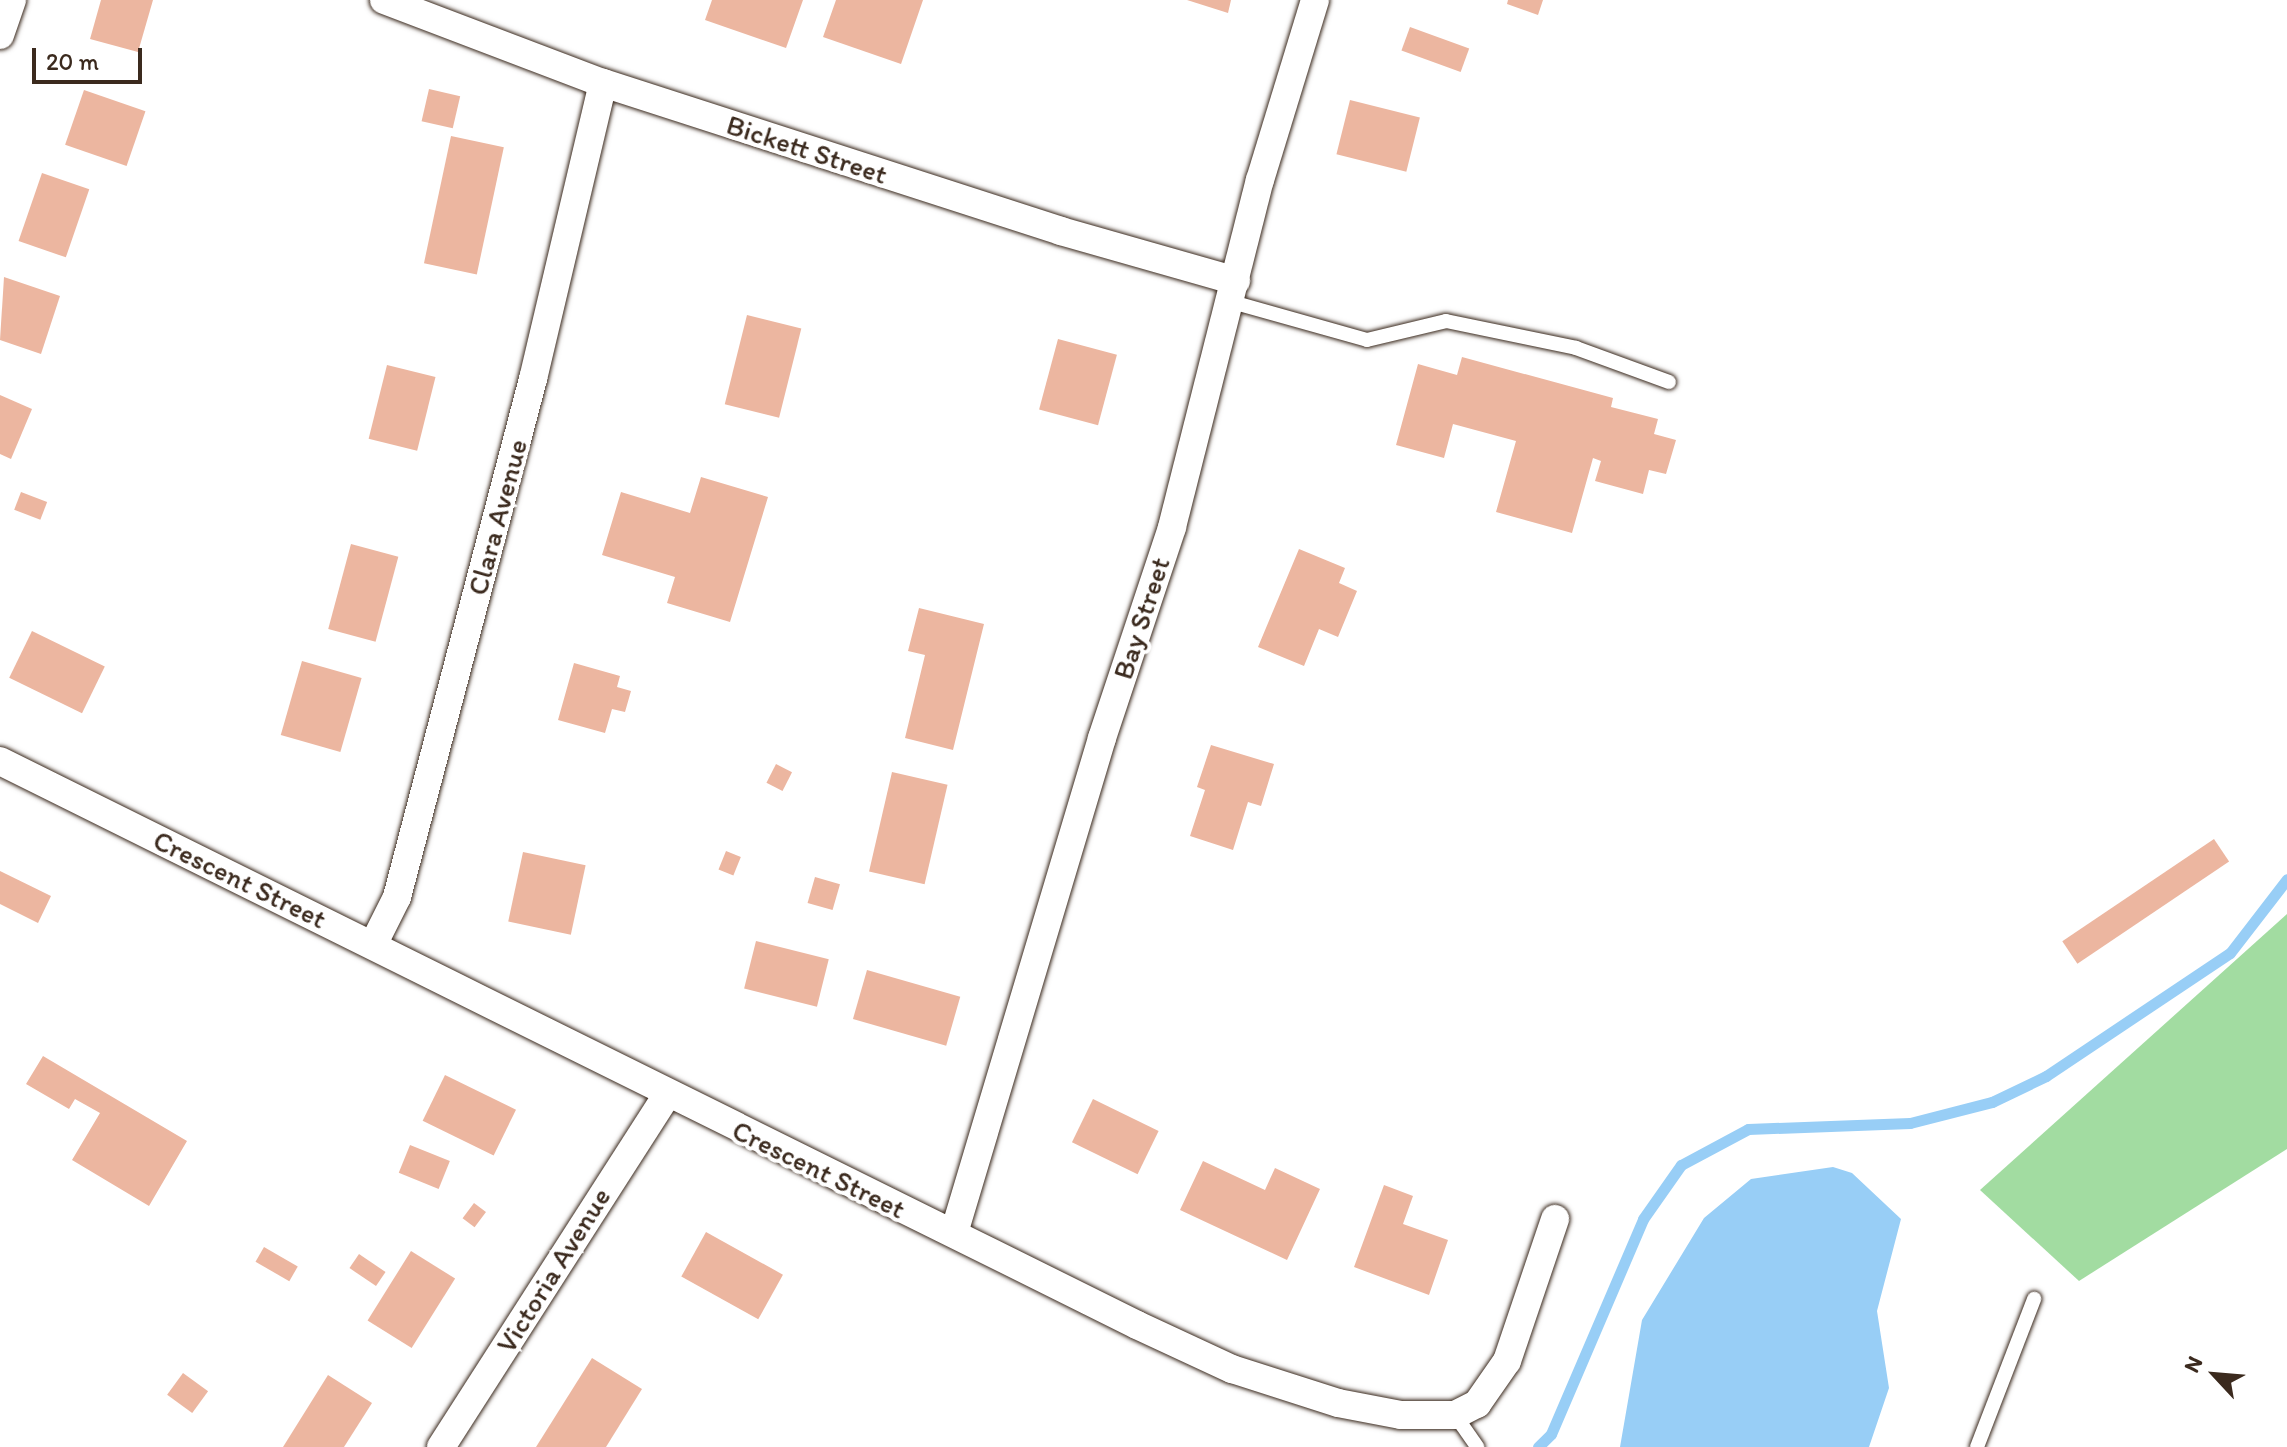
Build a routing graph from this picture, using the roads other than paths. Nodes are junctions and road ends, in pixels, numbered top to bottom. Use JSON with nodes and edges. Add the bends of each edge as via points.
{"nodes":[{"id":1,"x":12,"y":0,"type":"edge"},
{"id":2,"x":384,"y":0,"type":"edge"},
{"id":3,"x":1315,"y":0,"type":"edge"},
{"id":4,"x":0,"y":35,"type":"edge"},
{"id":5,"x":603,"y":83,"type":"junction"},
{"id":6,"x":1234,"y":291,"type":"junction"},
{"id":7,"x":1669,"y":382,"type":"dead end"},
{"id":8,"x":0,"y":761,"type":"edge"},
{"id":9,"x":373,"y":945,"type":"junction"},
{"id":10,"x":668,"y":1094,"type":"junction"},
{"id":11,"x":1555,"y":1219,"type":"dead end"},
{"id":12,"x":954,"y":1233,"type":"junction"},
{"id":13,"x":2034,"y":1299,"type":"dead end"},
{"id":14,"x":1455,"y":1415,"type":"junction"},
{"id":15,"x":441,"y":1447,"type":"edge"},
{"id":16,"x":1477,"y":1447,"type":"edge"},
{"id":17,"x":1977,"y":1447,"type":"edge"}],
"edges":[{"from":1,"to":4,"type":"street"},
{"from":2,"to":5,"type":"street","name":"Bickett Street"},
{"from":3,"to":6,"type":"street","name":"Bay Street","via":[[1260,180]]},
{"from":5,"to":6,"type":"street","name":"Bickett Street"},
{"from":5,"to":9,"type":"street","name":"Clara Avenue","via":[[533,379],[397,897]]},
{"from":6,"to":7,"type":"lane","via":[[1367,340],[1446,321],[1576,348]]},
{"from":6,"to":12,"type":"street","name":"Bay Street","via":[[1172,527],[1102,738]]},
{"from":8,"to":9,"type":"street","name":"Crescent Street"},
{"from":9,"to":10,"type":"street","name":"Crescent Street"},
{"from":10,"to":12,"type":"street","name":"Crescent Street"},
{"from":10,"to":15,"type":"street","name":"Victoria Avenue"},
{"from":11,"to":14,"type":"street","via":[[1507,1361],[1477,1404]]},
{"from":12,"to":14,"type":"street","name":"Crescent Street","via":[[1232,1369],[1338,1403],[1401,1415]]},
{"from":13,"to":17,"type":"lane"},
{"from":14,"to":16,"type":"lane"}]}
